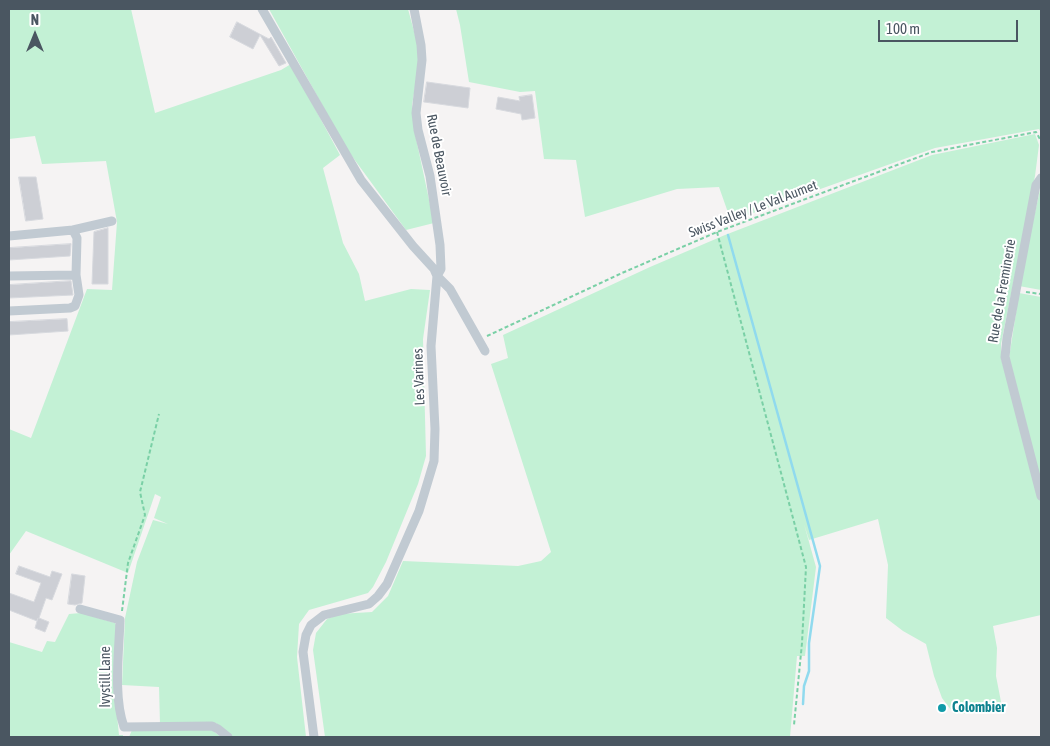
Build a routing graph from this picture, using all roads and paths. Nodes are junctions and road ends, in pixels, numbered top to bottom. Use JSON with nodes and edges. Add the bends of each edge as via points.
{"nodes":[{"id":1,"x":262,"y":9,"type":"edge"},
{"id":2,"x":414,"y":9,"type":"edge"},
{"id":3,"x":1041,"y":141,"type":"edge"},
{"id":4,"x":1041,"y":178,"type":"edge"},
{"id":5,"x":112,"y":221,"type":"dead end"},
{"id":6,"x":73,"y":230,"type":"junction"},
{"id":7,"x":717,"y":232,"type":"junction"},
{"id":8,"x":9,"y":236,"type":"edge"},
{"id":9,"x":76,"y":275,"type":"junction"},
{"id":10,"x":9,"y":276,"type":"edge"},
{"id":11,"x":437,"y":276,"type":"junction"},
{"id":12,"x":1016,"y":290,"type":"junction"},
{"id":13,"x":1041,"y":294,"type":"edge"},
{"id":14,"x":9,"y":311,"type":"edge"},
{"id":15,"x":479,"y":340,"type":"junction"},
{"id":16,"x":485,"y":351,"type":"dead end"},
{"id":17,"x":159,"y":414,"type":"dead end"},
{"id":18,"x":1041,"y":496,"type":"edge"},
{"id":19,"x":80,"y":609,"type":"dead end"},
{"id":20,"x":120,"y":620,"type":"junction"},
{"id":21,"x":794,"y":725,"type":"dead end"},
{"id":22,"x":228,"y":737,"type":"edge"},
{"id":23,"x":314,"y":737,"type":"edge"}],
"edges":[{"from":1,"to":11,"type":"street","via":[[361,180]]},
{"from":2,"to":11,"type":"street","name":"Rue de Beauvoir","via":[[422,60],[416,113],[439,237],[440,269]]},
{"from":3,"to":7,"type":"path","name":"Swiss Valley / Le Val Aumet","via":[[1036,132],[932,152]]},
{"from":4,"to":12,"type":"street","name":"Rue de la Freminerie","via":[[1036,185]]},
{"from":5,"to":6,"type":"street"},
{"from":6,"to":8,"type":"street"},
{"from":6,"to":9,"type":"street","via":[[77,238]]},
{"from":7,"to":15,"type":"path","name":"Swiss Valley / Le Val Aumet"},
{"from":7,"to":21,"type":"path","via":[[806,567]]},
{"from":9,"to":10,"type":"street"},
{"from":9,"to":14,"type":"street","via":[[79,295],[75,306]]},
{"from":11,"to":15,"type":"street","via":[[450,289]]},
{"from":11,"to":23,"type":"street","name":"Les Varines","via":[[431,346],[434,461],[419,511],[387,584],[369,604],[324,615],[306,635],[303,652]]},
{"from":12,"to":13,"type":"path"},
{"from":12,"to":18,"type":"street","name":"Rue de la Freminerie","via":[[1005,357]]},
{"from":15,"to":16,"type":"street"},
{"from":17,"to":20,"type":"path","via":[[140,492],[145,515],[128,563]]},
{"from":19,"to":20,"type":"street"},
{"from":20,"to":22,"type":"street","name":"Ivystill Lane","via":[[118,684],[120,718],[124,727],[212,726]]}]}
